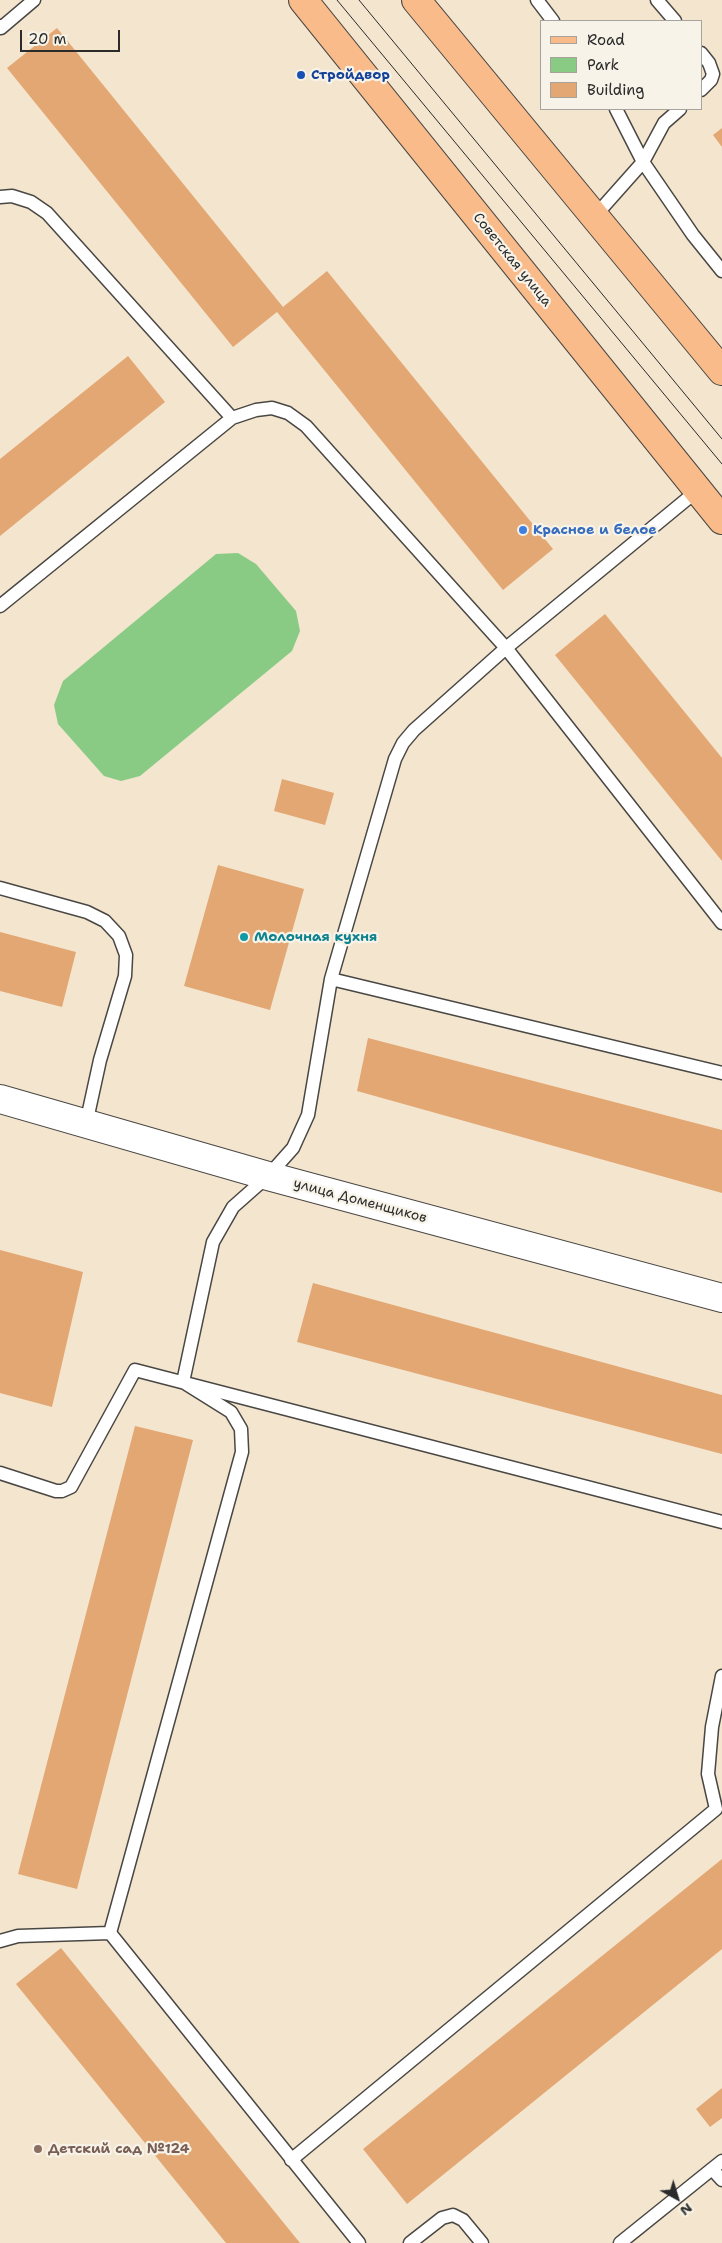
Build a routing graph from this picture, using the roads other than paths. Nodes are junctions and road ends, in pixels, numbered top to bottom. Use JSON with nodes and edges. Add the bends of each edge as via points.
{"nodes":[{"id":1,"x":34,"y":0,"type":"edge"},
{"id":2,"x":303,"y":0,"type":"edge"},
{"id":3,"x":416,"y":0,"type":"edge"},
{"id":4,"x":537,"y":0,"type":"edge"},
{"id":5,"x":657,"y":0,"type":"edge"},
{"id":6,"x":552,"y":20,"type":"edge"},
{"id":7,"x":674,"y":20,"type":"edge"},
{"id":8,"x":0,"y":26,"type":"edge"},
{"id":9,"x":702,"y":54,"type":"edge"},
{"id":10,"x":702,"y":89,"type":"edge"},
{"id":11,"x":617,"y":110,"type":"edge"},
{"id":12,"x":679,"y":110,"type":"edge"},
{"id":13,"x":643,"y":162,"type":"junction"},
{"id":14,"x":0,"y":197,"type":"edge"},
{"id":15,"x":595,"y":216,"type":"junction"},
{"id":16,"x":722,"y":271,"type":"edge"},
{"id":17,"x":722,"y":371,"type":"edge"},
{"id":18,"x":232,"y":418,"type":"junction"},
{"id":19,"x":698,"y":490,"type":"junction"},
{"id":20,"x":722,"y":520,"type":"edge"},
{"id":21,"x":0,"y":606,"type":"edge"},
{"id":22,"x":506,"y":648,"type":"junction"},
{"id":23,"x":0,"y":888,"type":"edge"},
{"id":24,"x":722,"y":923,"type":"edge"},
{"id":25,"x":331,"y":979,"type":"junction"},
{"id":26,"x":722,"y":1073,"type":"edge"},
{"id":27,"x":0,"y":1099,"type":"edge"},
{"id":28,"x":86,"y":1124,"type":"junction"},
{"id":29,"x":268,"y":1176,"type":"junction"},
{"id":30,"x":722,"y":1298,"type":"edge"},
{"id":31,"x":183,"y":1382,"type":"junction"},
{"id":32,"x":0,"y":1473,"type":"edge"},
{"id":33,"x":722,"y":1522,"type":"edge"},
{"id":34,"x":722,"y":1676,"type":"edge"},
{"id":35,"x":719,"y":1812,"type":"edge"},
{"id":36,"x":110,"y":1933,"type":"junction"},
{"id":37,"x":0,"y":1941,"type":"edge"},
{"id":38,"x":291,"y":2160,"type":"junction"},
{"id":39,"x":717,"y":2165,"type":"edge"},
{"id":40,"x":722,"y":2180,"type":"edge"},
{"id":41,"x":358,"y":2243,"type":"edge"},
{"id":42,"x":410,"y":2243,"type":"edge"},
{"id":43,"x":482,"y":2243,"type":"edge"},
{"id":44,"x":620,"y":2243,"type":"edge"}],
"edges":[{"from":1,"to":8,"type":"lane"},
{"from":2,"to":19,"type":"main road","name":"Советская улица"},
{"from":3,"to":15,"type":"main road"},
{"from":4,"to":6,"type":"lane"},
{"from":5,"to":7,"type":"lane"},
{"from":9,"to":10,"type":"lane","via":[[710,63],[713,74]]},
{"from":11,"to":13,"type":"lane"},
{"from":12,"to":13,"type":"lane","via":[[664,122]]},
{"from":13,"to":15,"type":"lane"},
{"from":13,"to":16,"type":"lane"},
{"from":14,"to":18,"type":"lane","via":[[12,196],[32,202],[47,213]]},
{"from":15,"to":17,"type":"main road"},
{"from":18,"to":21,"type":"lane"},
{"from":18,"to":22,"type":"lane","via":[[272,408],[288,413],[306,426]]},
{"from":19,"to":20,"type":"main road","name":"Советская улица"},
{"from":19,"to":22,"type":"lane"},
{"from":22,"to":24,"type":"lane"},
{"from":22,"to":25,"type":"lane","via":[[403,743],[395,759]]},
{"from":23,"to":28,"type":"lane","via":[[87,912],[105,921],[119,936],[126,955],[126,976],[100,1060]]},
{"from":25,"to":26,"type":"lane"},
{"from":25,"to":29,"type":"lane","via":[[308,1115],[293,1148]]},
{"from":27,"to":28,"type":"street","name":"улица Доменщиков"},
{"from":28,"to":29,"type":"street","name":"улица Доменщиков"},
{"from":29,"to":30,"type":"street","name":"улица Доменщиков"},
{"from":29,"to":31,"type":"lane","via":[[232,1207],[213,1242]]},
{"from":31,"to":32,"type":"lane","via":[[135,1370],[74,1483],[66,1490]]},
{"from":31,"to":33,"type":"lane"},
{"from":31,"to":36,"type":"lane","via":[[231,1412],[241,1429],[242,1452]]},
{"from":34,"to":35,"type":"lane","via":[[712,1727],[708,1774]]},
{"from":35,"to":38,"type":"lane"},
{"from":36,"to":37,"type":"lane","via":[[18,1936]]},
{"from":36,"to":38,"type":"lane"},
{"from":38,"to":41,"type":"lane"},
{"from":39,"to":40,"type":"lane"},
{"from":39,"to":44,"type":"lane"},
{"from":42,"to":43,"type":"lane","via":[[442,2218],[453,2214],[463,2220]]}]}
